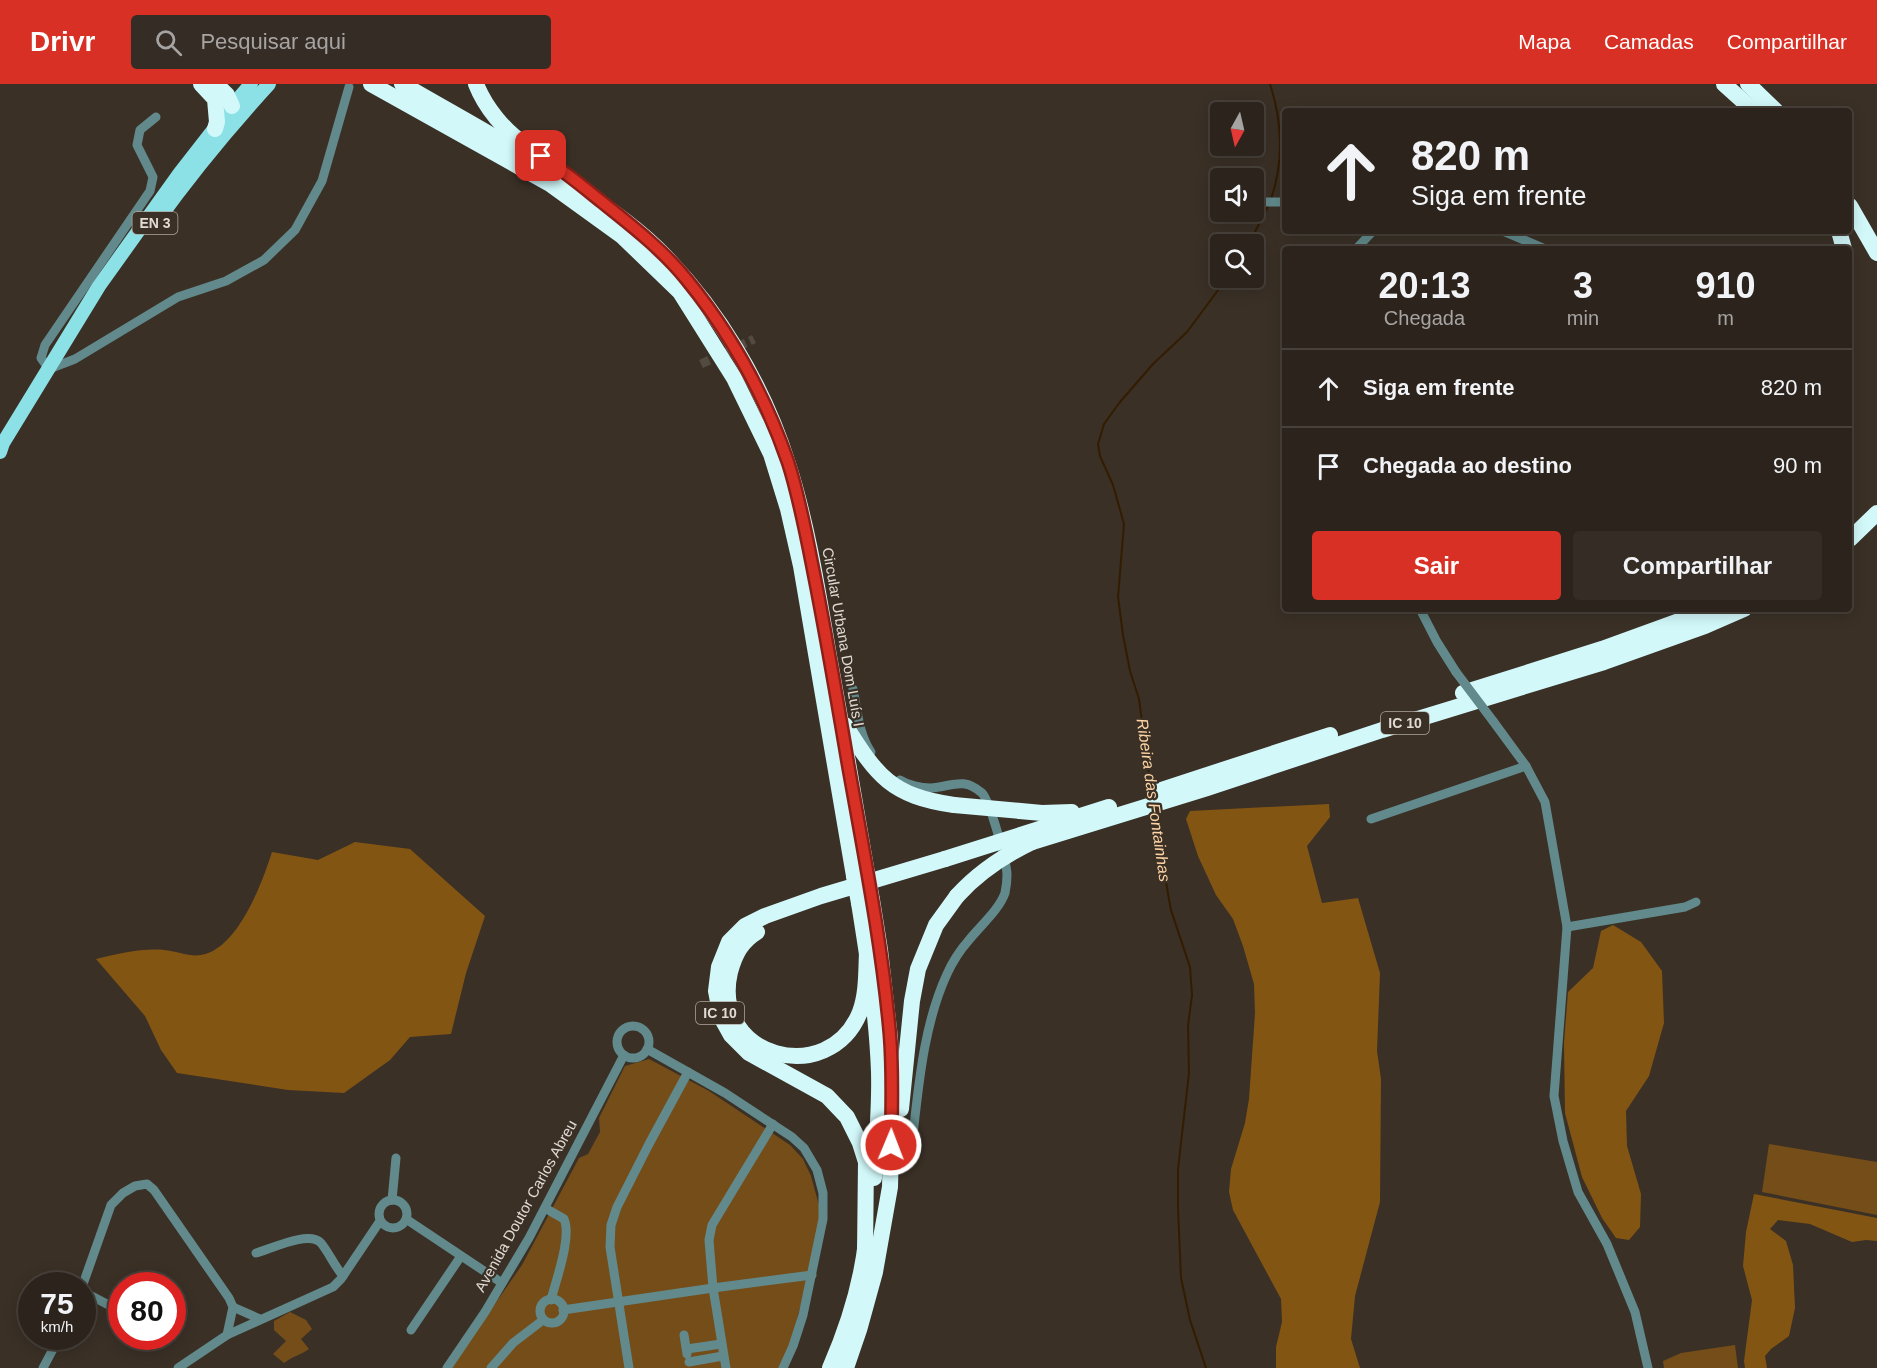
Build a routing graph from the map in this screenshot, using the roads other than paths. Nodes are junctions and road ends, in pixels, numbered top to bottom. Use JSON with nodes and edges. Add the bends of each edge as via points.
{"nodes":[{"id":1,"x":201,"y":84,"type":"edge"},
{"id":2,"x":251,"y":84,"type":"edge"},
{"id":3,"x":269,"y":84,"type":"edge"},
{"id":4,"x":371,"y":84,"type":"edge"},
{"id":5,"x":402,"y":84,"type":"edge"},
{"id":6,"x":476,"y":84,"type":"edge"},
{"id":7,"x":1724,"y":84,"type":"edge"},
{"id":8,"x":1748,"y":84,"type":"edge"},
{"id":9,"x":349,"y":87,"type":"dead end"},
{"id":10,"x":215,"y":91,"type":"edge"},
{"id":11,"x":252,"y":103,"type":"junction"},
{"id":12,"x":232,"y":106,"type":"junction"},
{"id":13,"x":1751,"y":108,"type":"edge"},
{"id":14,"x":1773,"y":108,"type":"edge"},
{"id":15,"x":156,"y":117,"type":"dead end"},
{"id":16,"x":215,"y":129,"type":"junction"},
{"id":17,"x":200,"y":164,"type":"junction"},
{"id":18,"x":1264,"y":202,"type":"edge"},
{"id":19,"x":1281,"y":202,"type":"edge"},
{"id":20,"x":1852,"y":209,"type":"edge"},
{"id":21,"x":627,"y":222,"type":"junction"},
{"id":22,"x":1370,"y":234,"type":"edge"},
{"id":23,"x":1510,"y":234,"type":"edge"},
{"id":24,"x":1359,"y":246,"type":"edge"},
{"id":25,"x":1538,"y":246,"type":"edge"},
{"id":26,"x":1877,"y":253,"type":"edge"},
{"id":27,"x":49,"y":369,"type":"junction"},
{"id":28,"x":0,"y":452,"type":"edge"},
{"id":29,"x":1877,"y":513,"type":"edge"},
{"id":30,"x":1852,"y":537,"type":"edge"},
{"id":31,"x":1422,"y":612,"type":"edge"},
{"id":32,"x":1705,"y":612,"type":"edge"},
{"id":33,"x":1737,"y":612,"type":"edge"},
{"id":34,"x":853,"y":689,"type":"dead end"},
{"id":35,"x":840,"y":717,"type":"junction"},
{"id":36,"x":1526,"y":766,"type":"junction"},
{"id":37,"x":1109,"y":807,"type":"junction"},
{"id":38,"x":1371,"y":819,"type":"dead end"},
{"id":39,"x":1032,"y":842,"type":"junction"},
{"id":40,"x":946,"y":863,"type":"junction"},
{"id":41,"x":861,"y":875,"type":"junction"},
{"id":42,"x":865,"y":901,"type":"junction"},
{"id":43,"x":1696,"y":902,"type":"dead end"},
{"id":44,"x":1567,"y":927,"type":"junction"},
{"id":45,"x":867,"y":953,"type":"junction"},
{"id":46,"x":647,"y":1049,"type":"junction"},
{"id":47,"x":624,"y":1055,"type":"junction"},
{"id":48,"x":688,"y":1072,"type":"junction"},
{"id":49,"x":773,"y":1124,"type":"junction"},
{"id":50,"x":911,"y":1152,"type":"dead end"},
{"id":51,"x":396,"y":1158,"type":"dead end"},
{"id":52,"x":890,"y":1187,"type":"junction"},
{"id":53,"x":392,"y":1200,"type":"junction"},
{"id":54,"x":545,"y":1208,"type":"junction"},
{"id":55,"x":406,"y":1220,"type":"junction"},
{"id":56,"x":380,"y":1221,"type":"junction"},
{"id":57,"x":865,"y":1252,"type":"junction"},
{"id":58,"x":256,"y":1254,"type":"dead end"},
{"id":59,"x":461,"y":1256,"type":"junction"},
{"id":60,"x":88,"y":1272,"type":"edge"},
{"id":61,"x":812,"y":1275,"type":"junction"},
{"id":62,"x":343,"y":1276,"type":"junction"},
{"id":63,"x":502,"y":1283,"type":"junction"},
{"id":64,"x":713,"y":1288,"type":"junction"},
{"id":65,"x":551,"y":1300,"type":"junction"},
{"id":66,"x":619,"y":1301,"type":"junction"},
{"id":67,"x":233,"y":1307,"type":"junction"},
{"id":68,"x":564,"y":1310,"type":"junction"},
{"id":69,"x":260,"y":1319,"type":"junction"},
{"id":70,"x":543,"y":1320,"type":"junction"},
{"id":71,"x":411,"y":1330,"type":"dead end"},
{"id":72,"x":226,"y":1335,"type":"junction"},
{"id":73,"x":684,"y":1335,"type":"dead end"},
{"id":74,"x":721,"y":1344,"type":"junction"},
{"id":75,"x":687,"y":1349,"type":"junction"},
{"id":76,"x":53,"y":1350,"type":"edge"},
{"id":77,"x":723,"y":1356,"type":"junction"},
{"id":78,"x":689,"y":1365,"type":"edge"},
{"id":79,"x":43,"y":1368,"type":"edge"},
{"id":80,"x":178,"y":1368,"type":"edge"},
{"id":81,"x":447,"y":1368,"type":"edge"},
{"id":82,"x":491,"y":1368,"type":"edge"},
{"id":83,"x":629,"y":1368,"type":"edge"},
{"id":84,"x":726,"y":1368,"type":"edge"},
{"id":85,"x":783,"y":1368,"type":"edge"},
{"id":86,"x":830,"y":1368,"type":"edge"},
{"id":87,"x":846,"y":1368,"type":"edge"},
{"id":88,"x":1648,"y":1368,"type":"edge"}],
"edges":[{"from":1,"to":10,"type":"highway"},
{"from":2,"to":12,"type":"main road","number":"EN 3"},
{"from":3,"to":11,"type":"main road","number":"EN 3"},
{"from":4,"to":41,"type":"highway","name":"Circular Urbana Dom Luís I","via":[[550,184],[622,236],[680,292],[734,378],[771,454],[788,509]]},
{"from":5,"to":21,"type":"highway","name":"Circular Urbana Dom Luís I","via":[[534,160]]},
{"from":6,"to":21,"type":"highway","via":[[481,98],[513,137]]},
{"from":7,"to":13,"type":"highway"},
{"from":8,"to":14,"type":"highway"},
{"from":9,"to":27,"type":"street","via":[[322,181],[295,230],[264,260],[226,281],[178,297],[75,359]]},
{"from":10,"to":12,"type":"highway"},
{"from":10,"to":16,"type":"highway"},
{"from":11,"to":12,"type":"main road"},
{"from":11,"to":17,"type":"main road","number":"EN 3"},
{"from":12,"to":16,"type":"main road","number":"EN 3"},
{"from":12,"to":17,"type":"main road","via":[[231,120]]},
{"from":15,"to":27,"type":"street","via":[[140,130],[137,145],[153,177],[150,191],[45,345],[41,358]]},
{"from":16,"to":27,"type":"main road","number":"EN 3","via":[[99,286]]},
{"from":17,"to":27,"type":"main road","number":"EN 3"},
{"from":18,"to":19,"type":"street"},
{"from":20,"to":26,"type":"highway"},
{"from":21,"to":35,"type":"highway","name":"Circular Urbana Dom Luís I","via":[[686,279],[720,325],[773,423],[799,504]]},
{"from":22,"to":24,"type":"street"},
{"from":23,"to":25,"type":"street"},
{"from":27,"to":28,"type":"main road","number":"EN 3"},
{"from":29,"to":30,"type":"highway"},
{"from":31,"to":36,"type":"street","bridge":true,"via":[[1456,672]]},
{"from":32,"to":37,"type":"highway","number":"IC 10","via":[[1602,649]]},
{"from":33,"to":39,"type":"highway","name":"IC 10","number":"IC 10","via":[[1604,662]]},
{"from":34,"to":50,"type":"street","via":[[867,747],[885,771],[906,784],[930,788],[969,784],[984,795],[1007,873],[1004,894],[947,973],[935,1006]]},
{"from":35,"to":37,"type":"highway","number":"IC 10","bridge":true,"via":[[883,779],[920,799],[1042,813]]},
{"from":35,"to":41,"type":"highway","name":"Circular Urbana Dom Luís I"},
{"from":36,"to":38,"type":"street"},
{"from":36,"to":44,"type":"street","via":[[1545,802]]},
{"from":37,"to":40,"type":"highway","number":"IC 10","bridge":true},
{"from":39,"to":40,"type":"highway","number":"IC 10","bridge":true},
{"from":39,"to":52,"type":"highway","number":"IC 10","bridge":true,"via":[[974,879],[936,925],[918,969],[912,1001]]},
{"from":40,"to":45,"type":"highway","number":"IC 10","via":[[795,914],[746,940],[733,959],[728,982],[728,1003],[735,1021],[753,1043],[771,1052],[802,1055],[830,1047],[847,1033],[860,1011]]},
{"from":40,"to":57,"type":"highway","number":"IC 10","via":[[822,896],[765,916],[745,926],[729,942],[719,966],[716,991],[721,1017],[731,1035],[749,1053],[827,1096],[848,1117],[866,1162]]},
{"from":41,"to":42,"type":"highway","name":"Circular Urbana Dom Luís I","bridge":true},
{"from":42,"to":45,"type":"highway","name":"Circular Urbana Dom Luís I"},
{"from":42,"to":52,"type":"highway","name":"Circular Urbana Dom Luís I","via":[[880,950],[890,1038]]},
{"from":43,"to":44,"type":"street"},
{"from":44,"to":88,"type":"street","via":[[1554,1096],[1578,1192],[1607,1244],[1635,1312]]},
{"from":45,"to":57,"type":"highway","name":"Circular Urbana Dom Luís I","via":[[879,1103]]},
{"from":46,"to":47,"type":"street","via":[[640,1056]]},
{"from":46,"to":47,"type":"street","via":[[649,1040],[644,1029],[629,1026],[619,1033],[617,1040]]},
{"from":46,"to":48,"type":"street"},
{"from":47,"to":54,"type":"street","name":"Avenida Doutor Carlos Abreu"},
{"from":48,"to":49,"type":"street"},
{"from":48,"to":66,"type":"street","via":[[633,1173],[612,1221],[610,1248]]},
{"from":49,"to":61,"type":"street","via":[[804,1148],[819,1177],[824,1212]]},
{"from":49,"to":64,"type":"street","via":[[712,1225],[709,1240]]},
{"from":51,"to":53,"type":"street"},
{"from":52,"to":87,"type":"highway","name":"Circular Urbana Dom Luís I","via":[[875,1272]]},
{"from":53,"to":55,"type":"street","via":[[404,1206]]},
{"from":53,"to":56,"type":"street","via":[[380,1207]]},
{"from":54,"to":63,"type":"street","name":"Avenida Doutor Carlos Abreu"},
{"from":54,"to":65,"type":"street","via":[[564,1219],[567,1227]]},
{"from":55,"to":56,"type":"street","via":[[396,1228],[386,1227]]},
{"from":55,"to":59,"type":"street"},
{"from":56,"to":62,"type":"street"},
{"from":57,"to":86,"type":"highway","name":"Circular Urbana Dom Luís I","via":[[849,1317]]},
{"from":58,"to":62,"type":"street","via":[[299,1239],[314,1239]]},
{"from":59,"to":63,"type":"street"},
{"from":59,"to":71,"type":"street"},
{"from":60,"to":67,"type":"street","via":[[111,1205],[125,1191],[147,1184]]},
{"from":61,"to":64,"type":"street"},
{"from":61,"to":85,"type":"street","via":[[797,1336]]},
{"from":62,"to":69,"type":"street","via":[[330,1289]]},
{"from":63,"to":81,"type":"street","name":"Avenida Doutor Carlos Abreu"},
{"from":64,"to":66,"type":"street"},
{"from":64,"to":74,"type":"street"},
{"from":65,"to":68,"type":"street","via":[[560,1302]]},
{"from":65,"to":70,"type":"street","via":[[541,1308]]},
{"from":66,"to":68,"type":"street"},
{"from":66,"to":83,"type":"street"},
{"from":67,"to":69,"type":"street"},
{"from":67,"to":72,"type":"street"},
{"from":68,"to":70,"type":"street","via":[[559,1321]]},
{"from":69,"to":72,"type":"street"},
{"from":70,"to":82,"type":"street","via":[[513,1343]]},
{"from":72,"to":80,"type":"street"},
{"from":73,"to":75,"type":"street"},
{"from":74,"to":75,"type":"street"},
{"from":74,"to":77,"type":"street"},
{"from":75,"to":78,"type":"street"},
{"from":76,"to":79,"type":"street"},
{"from":77,"to":78,"type":"street"},
{"from":77,"to":84,"type":"street"}]}
